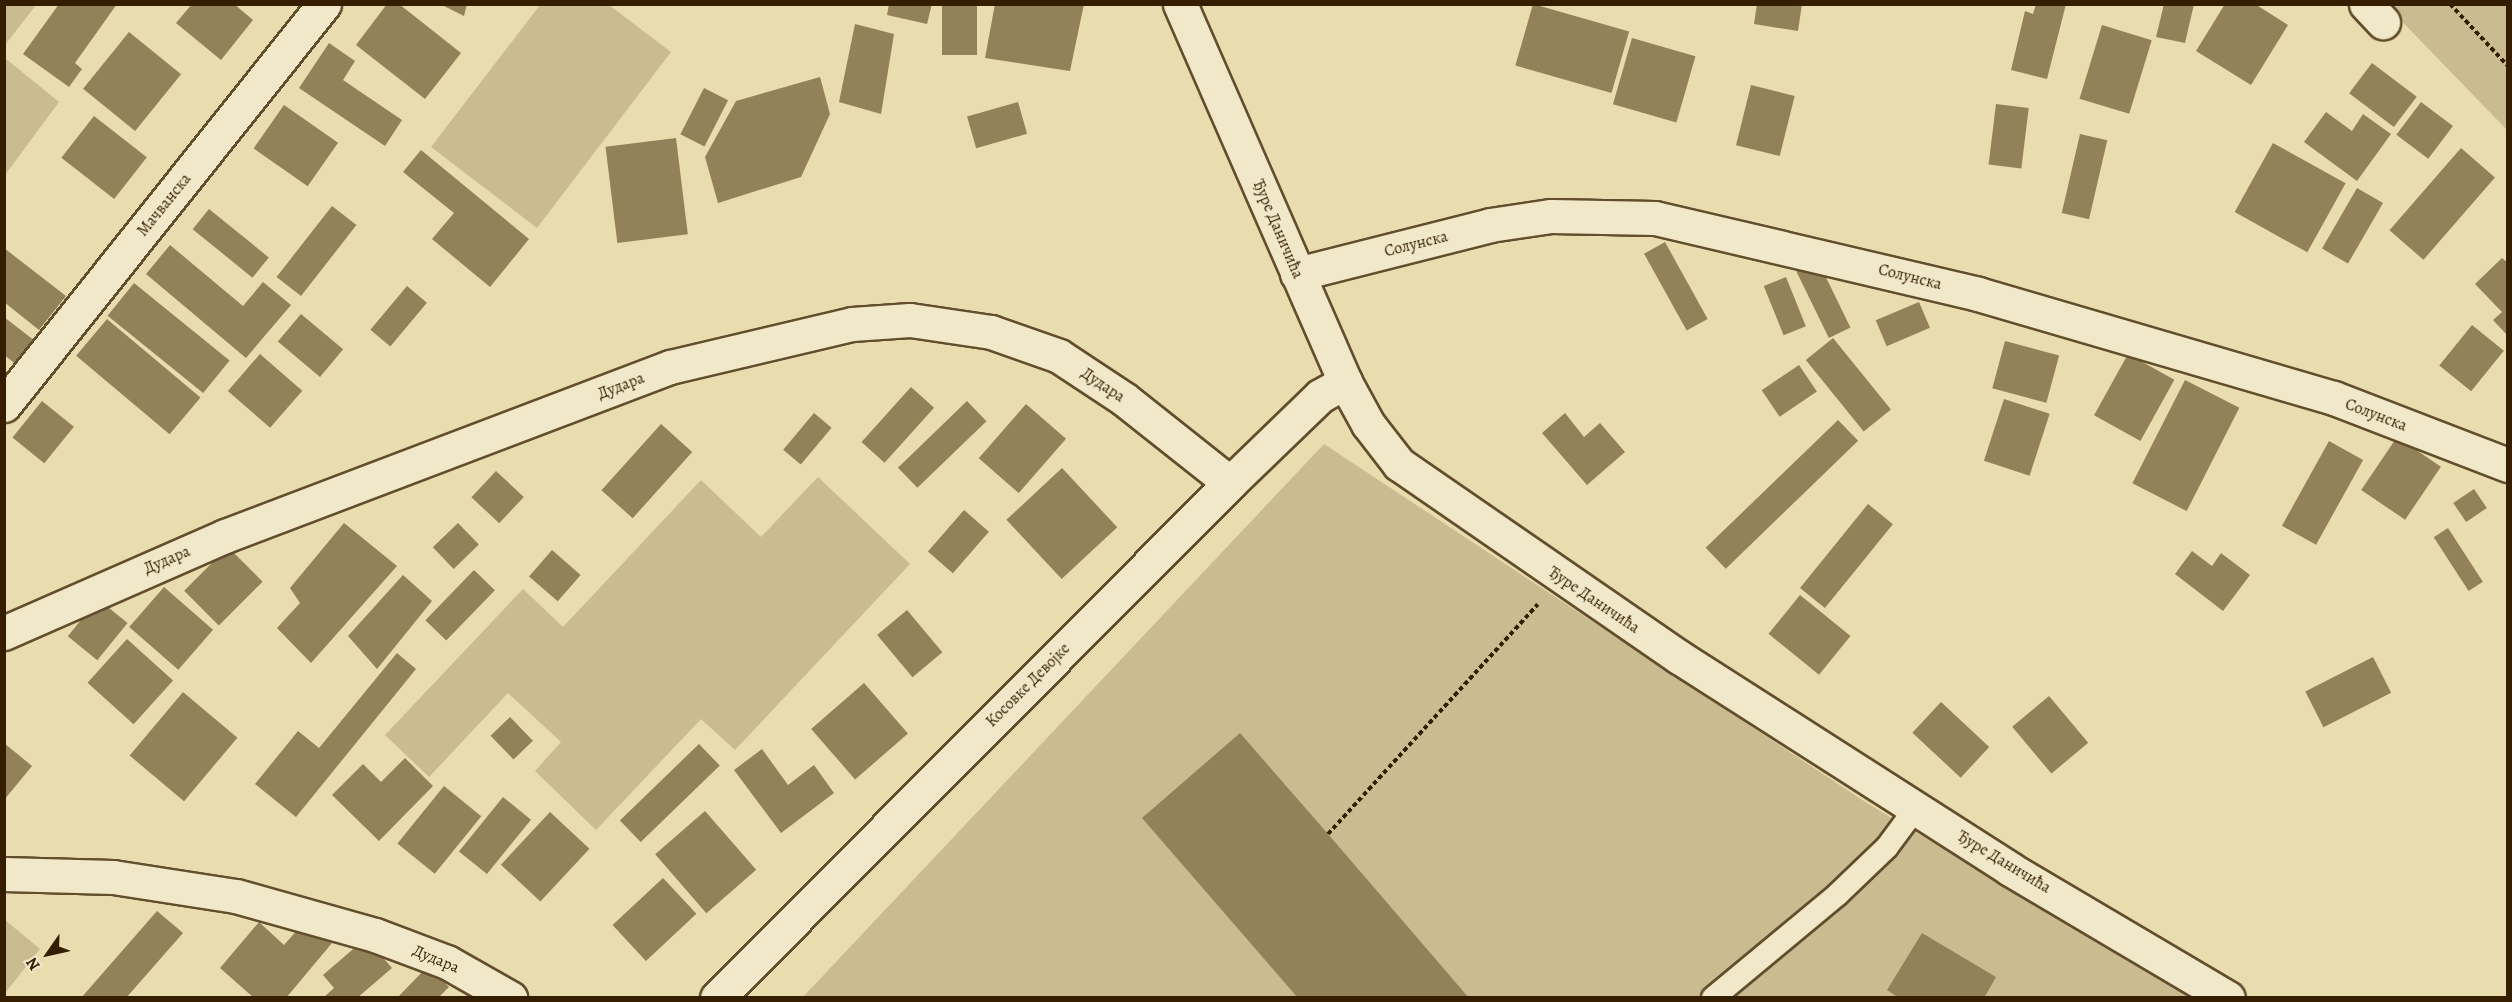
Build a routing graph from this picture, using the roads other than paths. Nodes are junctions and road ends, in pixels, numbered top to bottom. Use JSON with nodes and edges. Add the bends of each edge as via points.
{"nodes":[{"id":1,"x":324,"y":4,"type":"edge"},
{"id":2,"x":1180,"y":4,"type":"edge"},
{"id":3,"x":1297,"y":274,"type":"junction"},
{"id":4,"x":1345,"y":382,"type":"junction"},
{"id":5,"x":4,"y":405,"type":"edge"},
{"id":6,"x":2508,"y":465,"type":"edge"},
{"id":7,"x":1230,"y":483,"type":"junction"},
{"id":8,"x":4,"y":633,"type":"edge"},
{"id":9,"x":1916,"y":808,"type":"junction"},
{"id":10,"x":4,"y":874,"type":"edge"},
{"id":11,"x":510,"y":998,"type":"edge"},
{"id":12,"x":717,"y":998,"type":"edge"},
{"id":13,"x":1713,"y":998,"type":"edge"},
{"id":14,"x":2228,"y":998,"type":"edge"}],
"edges":[{"from":1,"to":5,"type":"street","name":"Мачванска"},
{"from":2,"to":3,"type":"street","name":"Ђуре Даничића"},
{"from":3,"to":4,"type":"street","name":"Ђуре Даничића"},
{"from":3,"to":6,"type":"street","name":"Солунска","via":[[1490,225],[1551,216],[1655,218],[1978,294],[2334,398]]},
{"from":4,"to":7,"type":"street","name":"Косовке Девојке","via":[[1320,396]]},
{"from":4,"to":9,"type":"street","name":"Ђуре Даничића","via":[[1368,424],[1399,464],[1549,570]]},
{"from":7,"to":8,"type":"street","name":"Дудара","via":[[1124,399],[1059,356],[991,332],[910,320],[852,324],[670,367],[225,536]]},
{"from":7,"to":12,"type":"street","name":"Косовке Девојке"},
{"from":9,"to":13,"type":"lane","via":[[1887,848],[1837,896]]},
{"from":9,"to":14,"type":"street","name":"Ђуре Даничића"},
{"from":10,"to":11,"type":"street","name":"Дудара","via":[[113,876],[236,896],[375,935],[447,962]]}]}
